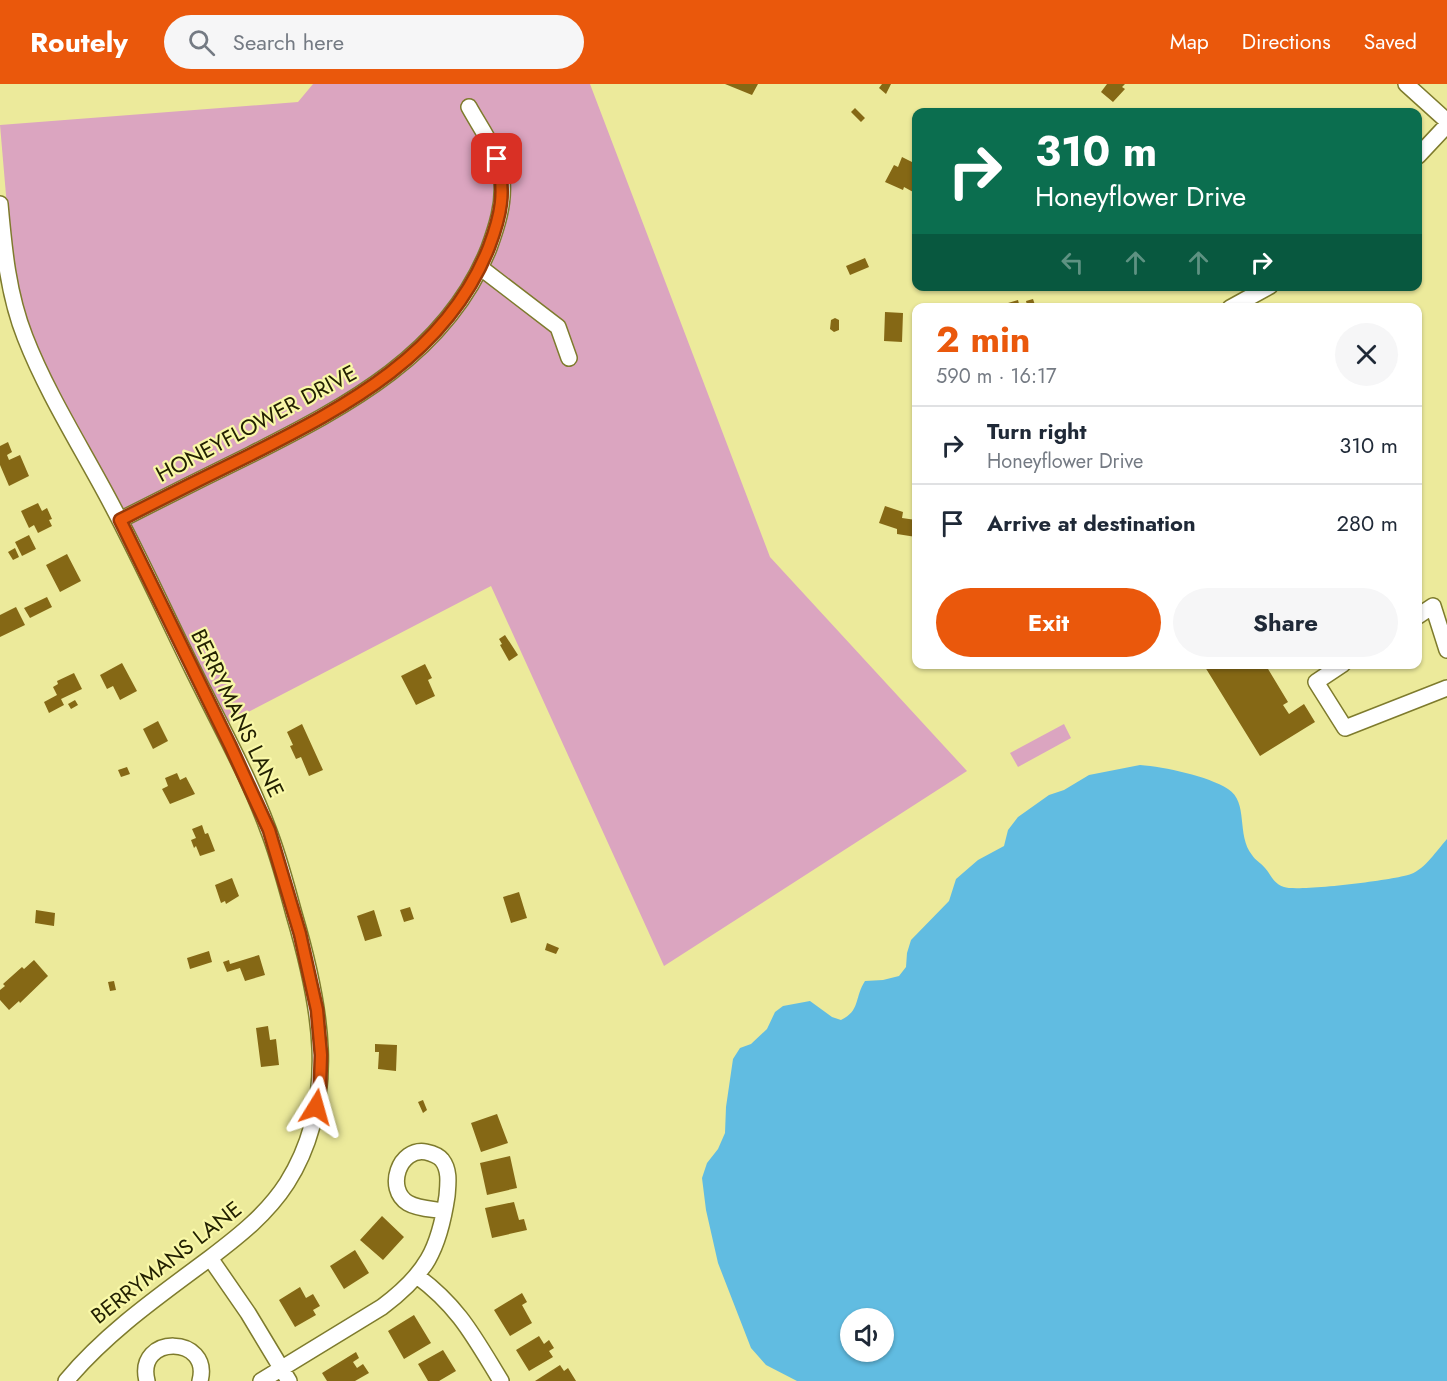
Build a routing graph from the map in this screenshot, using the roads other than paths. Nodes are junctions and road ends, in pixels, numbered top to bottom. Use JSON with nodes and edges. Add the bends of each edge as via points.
{"nodes":[{"id":1,"x":1406,"y":84,"type":"edge"},
{"id":2,"x":469,"y":107,"type":"dead end"},
{"id":3,"x":1447,"y":123,"type":"edge"},
{"id":4,"x":1422,"y":151,"type":"edge"},
{"id":5,"x":0,"y":204,"type":"edge"},
{"id":6,"x":1,"y":230,"type":"edge"},
{"id":7,"x":480,"y":268,"type":"junction"},
{"id":8,"x":1261,"y":291,"type":"edge"},
{"id":9,"x":1239,"y":303,"type":"edge"},
{"id":10,"x":569,"y":358,"type":"dead end"},
{"id":11,"x":120,"y":520,"type":"junction"},
{"id":12,"x":1422,"y":613,"type":"edge"},
{"id":13,"x":1447,"y":650,"type":"edge"},
{"id":14,"x":1336,"y":669,"type":"edge"},
{"id":15,"x":1447,"y":688,"type":"edge"},
{"id":16,"x":444,"y":1211,"type":"dead end"},
{"id":17,"x":210,"y":1258,"type":"junction"},
{"id":18,"x":417,"y":1276,"type":"junction"},
{"id":19,"x":286,"y":1375,"type":"edge"},
{"id":20,"x":66,"y":1381,"type":"edge"},
{"id":21,"x":147,"y":1381,"type":"edge"},
{"id":22,"x":200,"y":1381,"type":"edge"},
{"id":23,"x":261,"y":1381,"type":"edge"},
{"id":24,"x":501,"y":1381,"type":"edge"}],
"edges":[{"from":1,"to":3,"type":"street"},
{"from":2,"to":7,"type":"street","name":"HONEYFLOWER DRIVE","via":[[497,159],[502,179],[500,216]]},
{"from":3,"to":4,"type":"street"},
{"from":5,"to":6,"type":"street","name":"BERRYMANS LANE"},
{"from":6,"to":11,"type":"street","name":"BERRYMANS LANE","via":[[7,275],[25,337]]},
{"from":7,"to":10,"type":"street","via":[[558,327]]},
{"from":7,"to":11,"type":"street","name":"HONEYFLOWER DRIVE","via":[[447,319],[371,389]]},
{"from":8,"to":9,"type":"street"},
{"from":11,"to":17,"type":"street","name":"BERRYMANS LANE","via":[[269,830],[300,934],[320,1027],[320,1086],[312,1126],[298,1163],[258,1219]]},
{"from":12,"to":13,"type":"street","via":[[1433,606]]},
{"from":14,"to":15,"type":"street","via":[[1316,682],[1345,728]]},
{"from":16,"to":18,"type":"street","via":[[431,1256]]},
{"from":17,"to":19,"type":"street"},
{"from":17,"to":20,"type":"street","name":"BERRYMANS LANE","via":[[104,1340]]},
{"from":18,"to":19,"type":"street","via":[[397,1296]]},
{"from":18,"to":24,"type":"street","via":[[438,1291],[466,1323]]},
{"from":19,"to":23,"type":"street"},
{"from":21,"to":22,"type":"street","via":[[150,1357],[168,1346],[188,1349],[195,1355],[201,1366]]}]}
